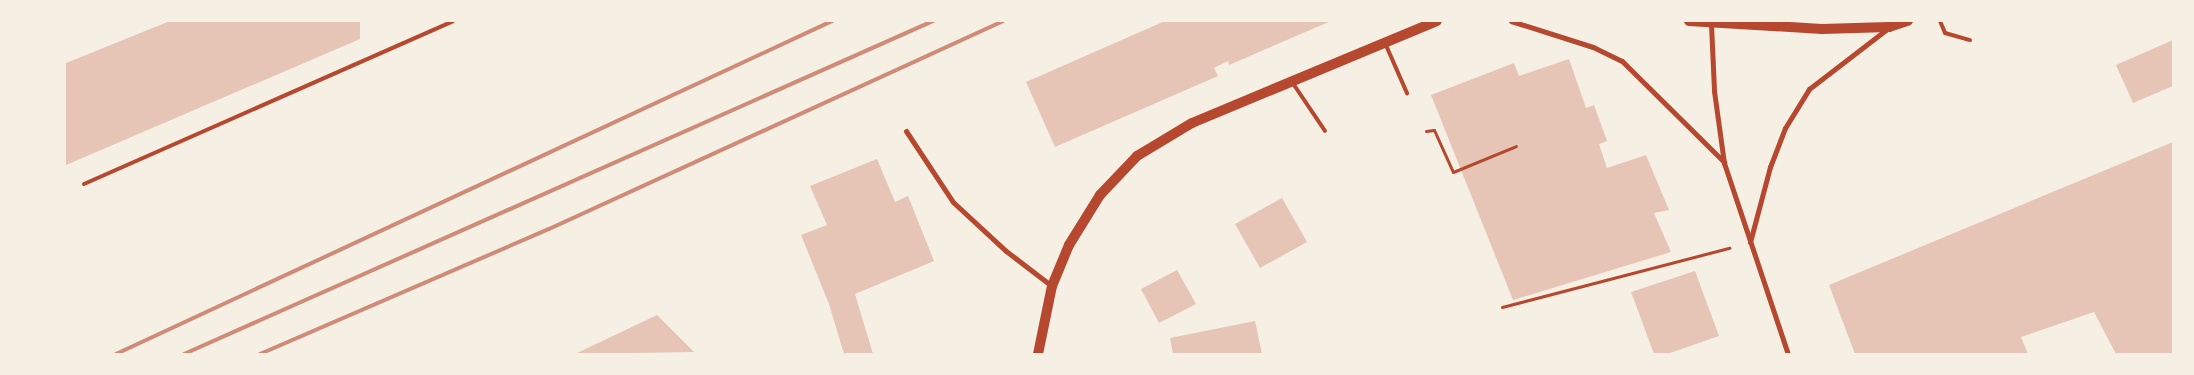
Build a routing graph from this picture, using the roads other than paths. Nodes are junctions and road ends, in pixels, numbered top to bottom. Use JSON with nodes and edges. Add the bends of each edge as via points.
{"nodes":[{"id":1,"x":454,"y":21,"type":"edge"},
{"id":2,"x":1437,"y":21,"type":"edge"},
{"id":3,"x":1511,"y":21,"type":"edge"},
{"id":4,"x":1689,"y":21,"type":"edge"},
{"id":5,"x":1908,"y":21,"type":"edge"},
{"id":6,"x":1940,"y":21,"type":"edge"},
{"id":7,"x":1711,"y":22,"type":"edge"},
{"id":8,"x":1890,"y":27,"type":"junction"},
{"id":9,"x":1970,"y":40,"type":"dead end"},
{"id":10,"x":1384,"y":42,"type":"junction"},
{"id":11,"x":1291,"y":81,"type":"junction"},
{"id":12,"x":1407,"y":93,"type":"dead end"},
{"id":13,"x":906,"y":131,"type":"dead end"},
{"id":14,"x":1325,"y":131,"type":"dead end"},
{"id":15,"x":1724,"y":163,"type":"junction"},
{"id":16,"x":84,"y":184,"type":"dead end"},
{"id":17,"x":1749,"y":243,"type":"junction"},
{"id":18,"x":1052,"y":286,"type":"junction"},
{"id":19,"x":1038,"y":354,"type":"edge"},
{"id":20,"x":1788,"y":354,"type":"edge"}],
"edges":[{"from":1,"to":16,"type":"lane"},
{"from":2,"to":10,"type":"main road"},
{"from":3,"to":15,"type":"street","via":[[1593,46],[1622,61]]},
{"from":4,"to":7,"type":"main road"},
{"from":5,"to":8,"type":"main road"},
{"from":6,"to":9,"type":"lane","via":[[1946,33]]},
{"from":7,"to":8,"type":"main road","via":[[1822,29]]},
{"from":7,"to":15,"type":"street","via":[[1714,90]]},
{"from":8,"to":17,"type":"street","via":[[1809,89],[1785,128],[1770,167]]},
{"from":10,"to":11,"type":"main road"},
{"from":10,"to":12,"type":"lane"},
{"from":11,"to":14,"type":"lane"},
{"from":11,"to":18,"type":"main road","via":[[1192,123],[1137,156],[1100,194],[1069,245]]},
{"from":13,"to":18,"type":"street","via":[[953,202],[1006,252]]},
{"from":15,"to":17,"type":"street"},
{"from":17,"to":20,"type":"street"},
{"from":18,"to":19,"type":"main road"}]}
